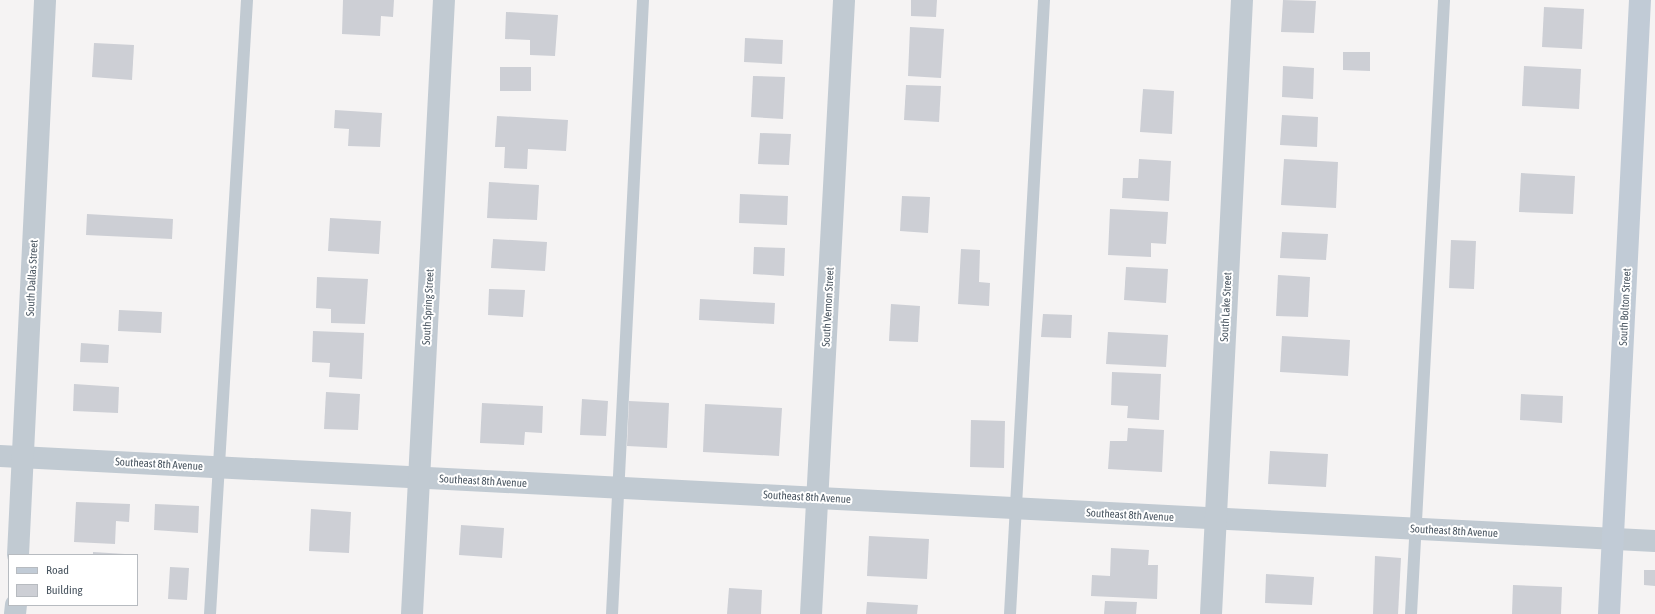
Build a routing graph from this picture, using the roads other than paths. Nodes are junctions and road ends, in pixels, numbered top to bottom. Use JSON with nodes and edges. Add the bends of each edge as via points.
{"nodes":[{"id":1,"x":45,"y":0,"type":"edge"},
{"id":2,"x":246,"y":0,"type":"edge"},
{"id":3,"x":444,"y":0,"type":"edge"},
{"id":4,"x":643,"y":0,"type":"edge"},
{"id":5,"x":844,"y":0,"type":"edge"},
{"id":6,"x":1044,"y":0,"type":"edge"},
{"id":7,"x":1242,"y":0,"type":"edge"},
{"id":8,"x":1444,"y":0,"type":"edge"},
{"id":9,"x":1640,"y":0,"type":"edge"},
{"id":10,"x":0,"y":456,"type":"edge"},
{"id":11,"x":24,"y":457,"type":"junction"},
{"id":12,"x":218,"y":467,"type":"junction"},
{"id":13,"x":419,"y":478,"type":"junction"},
{"id":14,"x":619,"y":488,"type":"junction"},
{"id":15,"x":818,"y":498,"type":"junction"},
{"id":16,"x":1014,"y":509,"type":"junction"},
{"id":17,"x":1216,"y":520,"type":"junction"},
{"id":18,"x":1415,"y":529,"type":"junction"},
{"id":19,"x":1613,"y":538,"type":"junction"},
{"id":20,"x":1655,"y":541,"type":"edge"},
{"id":21,"x":18,"y":554,"type":"edge"},
{"id":22,"x":210,"y":614,"type":"edge"},
{"id":23,"x":412,"y":614,"type":"edge"},
{"id":24,"x":612,"y":614,"type":"edge"},
{"id":25,"x":811,"y":614,"type":"edge"},
{"id":26,"x":1010,"y":614,"type":"edge"},
{"id":27,"x":1211,"y":614,"type":"edge"},
{"id":28,"x":1411,"y":614,"type":"edge"},
{"id":29,"x":1609,"y":614,"type":"edge"}],
"edges":[{"from":1,"to":11,"type":"street","name":"South Dallas Street"},
{"from":2,"to":12,"type":"lane"},
{"from":3,"to":13,"type":"street","name":"South Spring Street"},
{"from":4,"to":14,"type":"lane"},
{"from":5,"to":15,"type":"street","name":"South Vernon Street"},
{"from":6,"to":16,"type":"lane"},
{"from":7,"to":17,"type":"street","name":"South Lake Street"},
{"from":8,"to":18,"type":"lane"},
{"from":9,"to":19,"type":"main road","name":"South Bolton Street"},
{"from":10,"to":11,"type":"street","name":"Southeast 8th Avenue"},
{"from":11,"to":12,"type":"street","name":"Southeast 8th Avenue"},
{"from":11,"to":21,"type":"street","name":"South Dallas Street"},
{"from":12,"to":13,"type":"street","name":"Southeast 8th Avenue"},
{"from":12,"to":22,"type":"lane"},
{"from":13,"to":14,"type":"street","name":"Southeast 8th Avenue"},
{"from":13,"to":23,"type":"street","name":"South Spring Street"},
{"from":14,"to":15,"type":"street","name":"Southeast 8th Avenue"},
{"from":14,"to":24,"type":"lane"},
{"from":15,"to":16,"type":"street","name":"Southeast 8th Avenue"},
{"from":15,"to":25,"type":"street","name":"South Vernon Street"},
{"from":16,"to":17,"type":"street","name":"Southeast 8th Avenue"},
{"from":16,"to":26,"type":"lane"},
{"from":17,"to":18,"type":"street","name":"Southeast 8th Avenue"},
{"from":17,"to":27,"type":"street","name":"South Lake Street"},
{"from":18,"to":19,"type":"street","name":"Southeast 8th Avenue"},
{"from":18,"to":28,"type":"lane"},
{"from":19,"to":20,"type":"street","name":"Southeast 8th Avenue"},
{"from":19,"to":29,"type":"main road","name":"South Bolton Street"}]}
